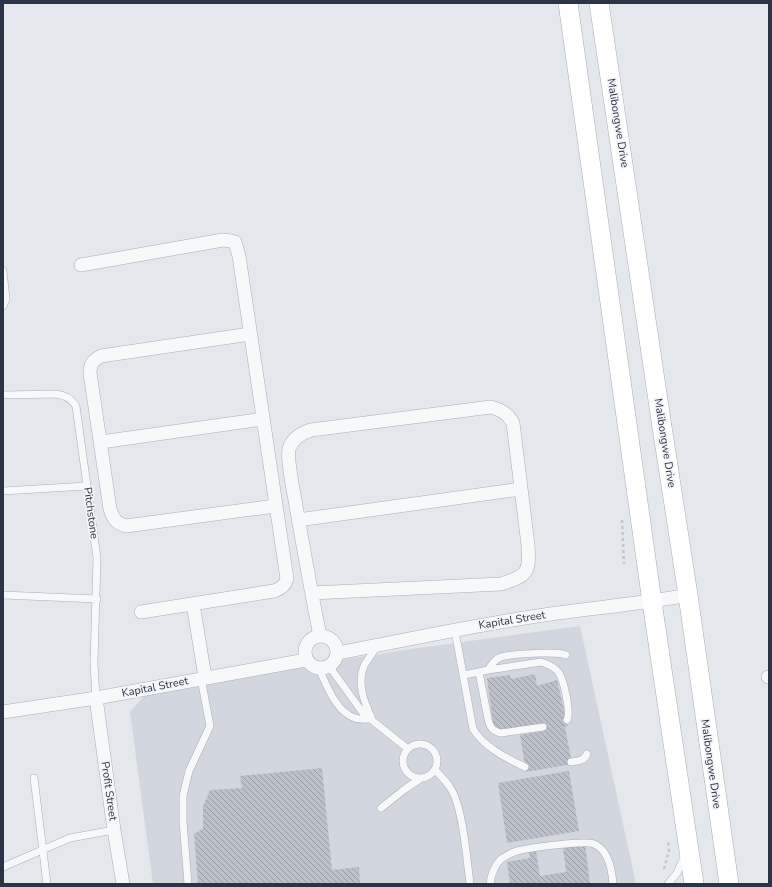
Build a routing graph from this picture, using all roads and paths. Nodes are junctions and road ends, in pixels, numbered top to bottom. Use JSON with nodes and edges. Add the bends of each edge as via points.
{"nodes":[{"id":1,"x":568,"y":3,"type":"edge"},
{"id":2,"x":600,"y":3,"type":"edge"},
{"id":3,"x":81,"y":265,"type":"dead end"},
{"id":4,"x":3,"y":271,"type":"edge"},
{"id":5,"x":3,"y":306,"type":"edge"},
{"id":6,"x":250,"y":334,"type":"junction"},
{"id":7,"x":3,"y":395,"type":"edge"},
{"id":8,"x":263,"y":419,"type":"junction"},
{"id":9,"x":100,"y":442,"type":"junction"},
{"id":10,"x":87,"y":486,"type":"junction"},
{"id":11,"x":521,"y":489,"type":"junction"},
{"id":12,"x":3,"y":491,"type":"edge"},
{"id":13,"x":275,"y":506,"type":"junction"},
{"id":14,"x":298,"y":520,"type":"junction"},
{"id":15,"x":3,"y":595,"type":"edge"},
{"id":16,"x":688,"y":595,"type":"junction"},
{"id":17,"x":312,"y":598,"type":"junction"},
{"id":18,"x":96,"y":599,"type":"junction"},
{"id":19,"x":652,"y":602,"type":"junction"},
{"id":20,"x":193,"y":604,"type":"junction"},
{"id":21,"x":141,"y":612,"type":"dead end"},
{"id":22,"x":455,"y":631,"type":"junction"},
{"id":23,"x":320,"y":636,"type":"junction"},
{"id":24,"x":377,"y":645,"type":"junction"},
{"id":25,"x":338,"y":653,"type":"junction"},
{"id":26,"x":566,"y":655,"type":"dead end"},
{"id":27,"x":306,"y":660,"type":"junction"},
{"id":28,"x":324,"y":667,"type":"junction"},
{"id":29,"x":488,"y":670,"type":"junction"},
{"id":30,"x":479,"y":672,"type":"junction"},
{"id":31,"x":464,"y":675,"type":"junction"},
{"id":32,"x":203,"y":678,"type":"junction"},
{"id":33,"x":96,"y":698,"type":"junction"},
{"id":34,"x":3,"y":712,"type":"edge"},
{"id":35,"x":372,"y":720,"type":"junction"},
{"id":36,"x":567,"y":720,"type":"dead end"},
{"id":37,"x":543,"y":727,"type":"dead end"},
{"id":38,"x":408,"y":749,"type":"junction"},
{"id":39,"x":588,"y":754,"type":"dead end"},
{"id":40,"x":571,"y":762,"type":"dead end"},
{"id":41,"x":525,"y":767,"type":"dead end"},
{"id":42,"x":435,"y":770,"type":"junction"},
{"id":43,"x":34,"y":778,"type":"dead end"},
{"id":44,"x":420,"y":778,"type":"junction"},
{"id":45,"x":381,"y":808,"type":"dead end"},
{"id":46,"x":114,"y":830,"type":"junction"},
{"id":47,"x":687,"y":843,"type":"junction"},
{"id":48,"x":43,"y":849,"type":"junction"},
{"id":49,"x":3,"y":867,"type":"edge"},
{"id":50,"x":48,"y":884,"type":"edge"},
{"id":51,"x":123,"y":884,"type":"edge"},
{"id":52,"x":188,"y":884,"type":"edge"},
{"id":53,"x":470,"y":884,"type":"edge"},
{"id":54,"x":490,"y":884,"type":"edge"},
{"id":55,"x":613,"y":884,"type":"edge"},
{"id":56,"x":668,"y":884,"type":"edge"},
{"id":57,"x":694,"y":884,"type":"edge"},
{"id":58,"x":729,"y":884,"type":"edge"}],
"edges":[{"from":1,"to":19,"type":"main road"},
{"from":2,"to":16,"type":"main road","name":"Malibongwe Drive"},
{"from":3,"to":6,"type":"street","via":[[223,240],[234,242],[238,249]]},
{"from":4,"to":5,"type":"lane","via":[[6,299]]},
{"from":6,"to":8,"type":"street"},
{"from":6,"to":9,"type":"street","via":[[101,356],[95,359],[90,365],[90,373]]},
{"from":7,"to":10,"type":"lane","name":"Pitchstone","via":[[56,394],[73,401],[76,406]]},
{"from":8,"to":9,"type":"street"},
{"from":8,"to":13,"type":"street"},
{"from":9,"to":13,"type":"street","via":[[110,510],[118,524],[126,526]]},
{"from":10,"to":12,"type":"lane"},
{"from":10,"to":18,"type":"lane","name":"Pitchstone","via":[[97,558]]},
{"from":11,"to":14,"type":"street"},
{"from":11,"to":14,"type":"street","via":[[513,424],[498,408],[323,428],[301,434],[292,442],[289,450]]},
{"from":11,"to":17,"type":"street","via":[[529,560],[526,573],[519,579],[501,584]]},
{"from":13,"to":20,"type":"street","via":[[287,575],[286,583],[274,591]]},
{"from":14,"to":17,"type":"street"},
{"from":15,"to":18,"type":"lane"},
{"from":16,"to":19,"type":"street","name":"Kapital Street"},
{"from":16,"to":58,"type":"main road","name":"Malibongwe Drive"},
{"from":17,"to":23,"type":"street"},
{"from":18,"to":33,"type":"lane","name":"Pitchstone"},
{"from":19,"to":22,"type":"street","name":"Kapital Street","via":[[544,615]]},
{"from":19,"to":47,"type":"main road"},
{"from":20,"to":21,"type":"street"},
{"from":20,"to":32,"type":"street"},
{"from":22,"to":24,"type":"street","name":"Kapital Street"},
{"from":22,"to":31,"type":"lane"},
{"from":23,"to":25,"type":"street","via":[[331,639]]},
{"from":23,"to":27,"type":"street","via":[[307,644],[304,654]]},
{"from":24,"to":25,"type":"street","name":"Kapital Street"},
{"from":24,"to":35,"type":"lane","via":[[365,665],[361,682],[364,703]]},
{"from":25,"to":28,"type":"street","via":[[334,663]]},
{"from":26,"to":29,"type":"lane","via":[[557,652],[501,657]]},
{"from":27,"to":28,"type":"street","via":[[314,667]]},
{"from":27,"to":32,"type":"street","name":"Kapital Street"},
{"from":28,"to":35,"type":"lane"},
{"from":28,"to":35,"type":"lane","via":[[328,689],[337,704],[348,715],[357,719]]},
{"from":29,"to":30,"type":"lane"},
{"from":29,"to":36,"type":"lane","via":[[541,662],[553,667],[559,673],[563,685],[569,712]]},
{"from":30,"to":31,"type":"lane"},
{"from":30,"to":37,"type":"lane","via":[[488,719],[494,732]]},
{"from":31,"to":41,"type":"lane","via":[[473,729],[477,736],[508,759]]},
{"from":32,"to":33,"type":"street","name":"Kapital Street"},
{"from":32,"to":52,"type":"lane","via":[[210,726],[189,771],[183,796]]},
{"from":33,"to":34,"type":"street","name":"Kapital Street"},
{"from":33,"to":46,"type":"street","name":"Profit Street"},
{"from":35,"to":38,"type":"lane"},
{"from":38,"to":42,"type":"lane","via":[[419,744],[429,746],[438,760]]},
{"from":38,"to":44,"type":"lane","via":[[403,758],[405,770]]},
{"from":39,"to":40,"type":"lane","via":[[582,760]]},
{"from":42,"to":44,"type":"lane","via":[[431,775]]},
{"from":42,"to":53,"type":"lane","via":[[452,790],[456,800]]},
{"from":43,"to":48,"type":"lane"},
{"from":44,"to":45,"type":"lane"},
{"from":46,"to":48,"type":"lane","via":[[70,838]]},
{"from":46,"to":51,"type":"street","name":"Profit Street"},
{"from":47,"to":56,"type":"lane","via":[[684,858]]},
{"from":47,"to":57,"type":"main road"},
{"from":48,"to":49,"type":"lane"},
{"from":48,"to":50,"type":"lane"},
{"from":54,"to":55,"type":"lane","via":[[494,867],[508,854],[587,842],[605,853]]}]}
